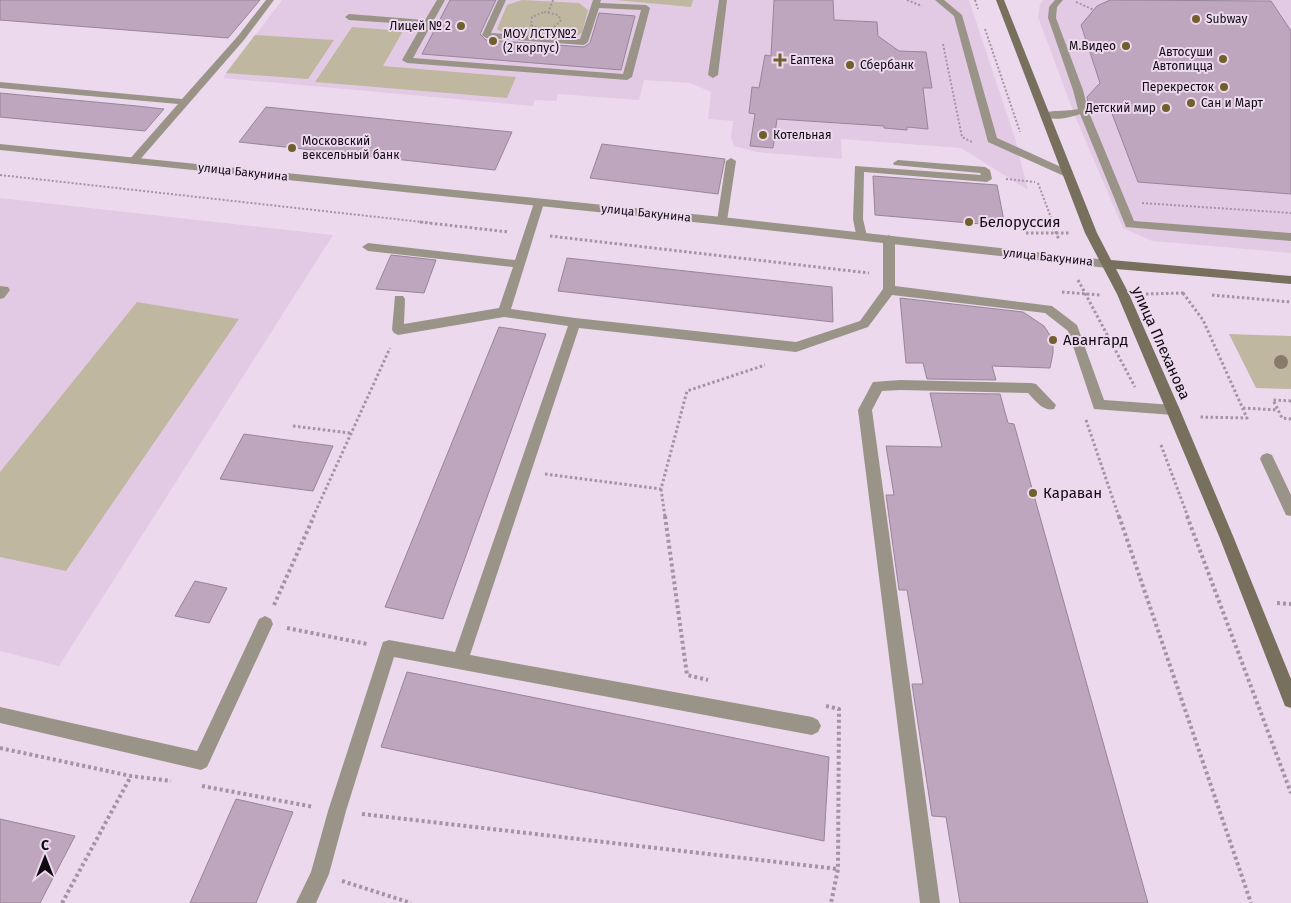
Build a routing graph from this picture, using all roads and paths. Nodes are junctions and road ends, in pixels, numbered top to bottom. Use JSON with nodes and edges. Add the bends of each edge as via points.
{"nodes":[{"id":1,"x":270,"y":0,"type":"edge"},
{"id":2,"x":441,"y":0,"type":"edge"},
{"id":3,"x":502,"y":0,"type":"edge"},
{"id":4,"x":553,"y":0,"type":"edge"},
{"id":5,"x":608,"y":0,"type":"edge"},
{"id":6,"x":723,"y":0,"type":"edge"},
{"id":7,"x":939,"y":0,"type":"edge"},
{"id":8,"x":1000,"y":0,"type":"edge"},
{"id":9,"x":1059,"y":0,"type":"edge"},
{"id":10,"x":1071,"y":0,"type":"edge"},
{"id":11,"x":597,"y":2,"type":"edge"},
{"id":12,"x":1094,"y":10,"type":"dead end"},
{"id":13,"x":548,"y":12,"type":"dead end"},
{"id":14,"x":349,"y":17,"type":"dead end"},
{"id":15,"x":428,"y":23,"type":"junction"},
{"id":16,"x":713,"y":75,"type":"dead end"},
{"id":17,"x":0,"y":85,"type":"edge"},
{"id":18,"x":185,"y":102,"type":"junction"},
{"id":19,"x":1082,"y":110,"type":"junction"},
{"id":20,"x":1044,"y":115,"type":"junction"},
{"id":21,"x":0,"y":147,"type":"edge"},
{"id":22,"x":134,"y":161,"type":"junction"},
{"id":23,"x":731,"y":162,"type":"dead end"},
{"id":24,"x":898,"y":163,"type":"dead end"},
{"id":25,"x":1068,"y":174,"type":"junction"},
{"id":26,"x":986,"y":176,"type":"junction"},
{"id":27,"x":1038,"y":182,"type":"dead end"},
{"id":28,"x":1119,"y":201,"type":"junction"},
{"id":29,"x":539,"y":203,"type":"junction"},
{"id":30,"x":1291,"y":213,"type":"edge"},
{"id":31,"x":722,"y":221,"type":"junction"},
{"id":32,"x":861,"y":236,"type":"junction"},
{"id":33,"x":1291,"y":237,"type":"edge"},
{"id":34,"x":889,"y":239,"type":"junction"},
{"id":35,"x":368,"y":247,"type":"dead end"},
{"id":36,"x":518,"y":264,"type":"junction"},
{"id":37,"x":1107,"y":264,"type":"junction"},
{"id":38,"x":1291,"y":280,"type":"edge"},
{"id":39,"x":0,"y":290,"type":"edge"},
{"id":40,"x":889,"y":290,"type":"junction"},
{"id":41,"x":1192,"y":294,"type":"dead end"},
{"id":42,"x":1202,"y":294,"type":"dead end"},
{"id":43,"x":0,"y":295,"type":"edge"},
{"id":44,"x":1085,"y":295,"type":"dead end"},
{"id":45,"x":399,"y":299,"type":"dead end"},
{"id":46,"x":1291,"y":302,"type":"edge"},
{"id":47,"x":504,"y":312,"type":"junction"},
{"id":48,"x":575,"y":323,"type":"junction"},
{"id":49,"x":398,"y":330,"type":"junction"},
{"id":50,"x":796,"y":347,"type":"junction"},
{"id":51,"x":1291,"y":401,"type":"edge"},
{"id":52,"x":1049,"y":405,"type":"dead end"},
{"id":53,"x":1243,"y":408,"type":"junction"},
{"id":54,"x":1148,"y":410,"type":"junction"},
{"id":55,"x":1173,"y":410,"type":"junction"},
{"id":56,"x":1278,"y":410,"type":"junction"},
{"id":57,"x":1084,"y":414,"type":"dead end"},
{"id":58,"x":1195,"y":416,"type":"dead end"},
{"id":59,"x":1291,"y":419,"type":"edge"},
{"id":60,"x":293,"y":426,"type":"dead end"},
{"id":61,"x":350,"y":433,"type":"junction"},
{"id":62,"x":1267,"y":459,"type":"dead end"},
{"id":63,"x":524,"y":471,"type":"junction"},
{"id":64,"x":1291,"y":510,"type":"edge"},
{"id":65,"x":265,"y":624,"type":"junction"},
{"id":66,"x":389,"y":648,"type":"junction"},
{"id":67,"x":460,"y":661,"type":"junction"},
{"id":68,"x":1291,"y":700,"type":"edge"},
{"id":69,"x":0,"y":715,"type":"edge"},
{"id":70,"x":812,"y":726,"type":"dead end"},
{"id":71,"x":131,"y":776,"type":"dead end"},
{"id":72,"x":1291,"y":793,"type":"edge"},
{"id":73,"x":337,"y":811,"type":"junction"},
{"id":74,"x":838,"y":869,"type":"dead end"},
{"id":75,"x":320,"y":874,"type":"junction"},
{"id":76,"x":62,"y":903,"type":"edge"},
{"id":77,"x":306,"y":903,"type":"edge"},
{"id":78,"x":411,"y":903,"type":"edge"},
{"id":79,"x":930,"y":903,"type":"edge"},
{"id":80,"x":1251,"y":903,"type":"edge"}],
"edges":[{"from":1,"to":18,"type":"street"},
{"from":2,"to":15,"type":"street"},
{"from":3,"to":11,"type":"street","via":[[486,34],[584,42]]},
{"from":4,"to":13,"type":"path"},
{"from":5,"to":11,"type":"street"},
{"from":6,"to":16,"type":"street"},
{"from":7,"to":25,"type":"street","via":[[958,15],[992,140]]},
{"from":8,"to":20,"type":"main road","name":"улица Плеханова"},
{"from":9,"to":19,"type":"street","via":[[1053,7],[1052,18]]},
{"from":10,"to":12,"type":"path"},
{"from":11,"to":15,"type":"street","via":[[646,8],[627,77],[408,60]]},
{"from":14,"to":15,"type":"street"},
{"from":17,"to":18,"type":"street"},
{"from":18,"to":22,"type":"street"},
{"from":19,"to":20,"type":"street","via":[[1070,115]]},
{"from":19,"to":28,"type":"street"},
{"from":20,"to":25,"type":"main road","name":"улица Плеханова"},
{"from":21,"to":22,"type":"street","name":"улица Бакунина"},
{"from":22,"to":29,"type":"street","name":"улица Бакунина"},
{"from":23,"to":31,"type":"street"},
{"from":24,"to":26,"type":"street","via":[[985,170]]},
{"from":25,"to":37,"type":"main road","name":"улица Плеханова"},
{"from":26,"to":27,"type":"path"},
{"from":26,"to":32,"type":"street","via":[[987,180],[859,168]]},
{"from":28,"to":30,"type":"path"},
{"from":28,"to":33,"type":"street","via":[[1130,224]]},
{"from":29,"to":31,"type":"street","name":"улица Бакунина"},
{"from":29,"to":36,"type":"street"},
{"from":31,"to":32,"type":"street","name":"улица Бакунина"},
{"from":32,"to":34,"type":"street","name":"улица Бакунина"},
{"from":34,"to":37,"type":"street","name":"улица Бакунина"},
{"from":34,"to":40,"type":"street"},
{"from":35,"to":36,"type":"street"},
{"from":36,"to":47,"type":"street"},
{"from":37,"to":38,"type":"main road","name":"улица Бакунина"},
{"from":37,"to":55,"type":"main road","name":"улица Плеханова"},
{"from":39,"to":43,"type":"street","via":[[4,290]]},
{"from":40,"to":50,"type":"street","via":[[864,324]]},
{"from":40,"to":54,"type":"street","via":[[1048,309],[1073,328],[1099,405]]},
{"from":41,"to":53,"type":"path","via":[[1183,293],[1203,320]]},
{"from":42,"to":46,"type":"path"},
{"from":44,"to":54,"type":"path"},
{"from":45,"to":49,"type":"street"},
{"from":47,"to":48,"type":"street"},
{"from":47,"to":49,"type":"street"},
{"from":48,"to":50,"type":"street"},
{"from":48,"to":63,"type":"street"},
{"from":49,"to":61,"type":"path"},
{"from":50,"to":63,"type":"path","via":[[778,361],[687,391],[661,489]]},
{"from":51,"to":56,"type":"path","via":[[1273,400]]},
{"from":52,"to":79,"type":"street","via":[[1031,388],[900,385],[878,386],[865,410]]},
{"from":53,"to":56,"type":"path"},
{"from":53,"to":58,"type":"path","via":[[1247,418]]},
{"from":54,"to":55,"type":"street"},
{"from":54,"to":72,"type":"path"},
{"from":55,"to":68,"type":"main road","name":"улица Плеханова"},
{"from":56,"to":59,"type":"path","via":[[1282,418]]},
{"from":57,"to":80,"type":"path"},
{"from":60,"to":61,"type":"path"},
{"from":61,"to":65,"type":"path"},
{"from":62,"to":64,"type":"street"},
{"from":63,"to":67,"type":"street"},
{"from":65,"to":66,"type":"path"},
{"from":65,"to":69,"type":"street","via":[[201,761]]},
{"from":66,"to":67,"type":"street"},
{"from":66,"to":73,"type":"street"},
{"from":67,"to":70,"type":"street"},
{"from":71,"to":76,"type":"path"},
{"from":73,"to":74,"type":"path"},
{"from":73,"to":75,"type":"street"},
{"from":75,"to":77,"type":"street"},
{"from":75,"to":78,"type":"path"}]}
